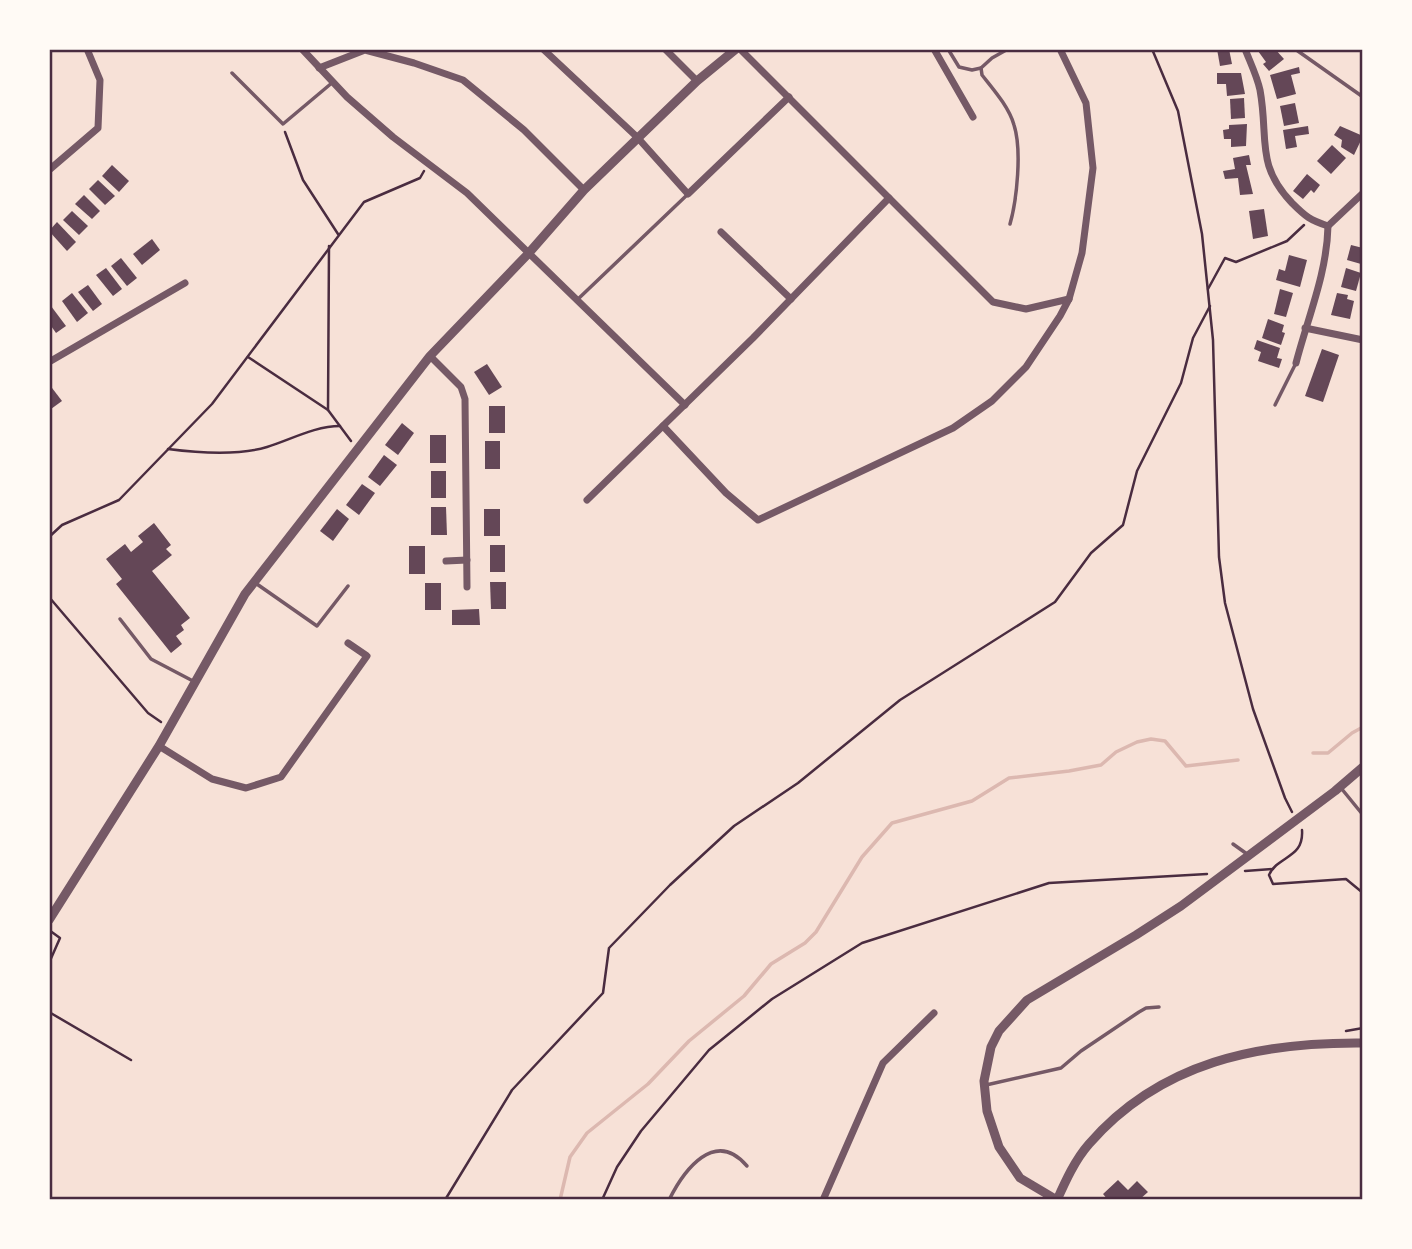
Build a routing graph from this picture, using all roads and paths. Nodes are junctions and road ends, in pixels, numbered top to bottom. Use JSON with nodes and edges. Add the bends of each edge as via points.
{"nodes":[{"id":1,"x":87,"y":49,"type":"edge"},
{"id":2,"x":302,"y":49,"type":"edge"},
{"id":3,"x":543,"y":49,"type":"edge"},
{"id":4,"x":665,"y":49,"type":"edge"},
{"id":5,"x":738,"y":49,"type":"edge"},
{"id":6,"x":934,"y":49,"type":"edge"},
{"id":7,"x":948,"y":49,"type":"edge"},
{"id":8,"x":1008,"y":49,"type":"edge"},
{"id":9,"x":1060,"y":49,"type":"edge"},
{"id":10,"x":1152,"y":49,"type":"edge"},
{"id":11,"x":1245,"y":49,"type":"edge"},
{"id":12,"x":1295,"y":49,"type":"edge"},
{"id":13,"x":319,"y":68,"type":"junction"},
{"id":14,"x":981,"y":68,"type":"junction"},
{"id":15,"x":232,"y":73,"type":"dead end"},
{"id":16,"x":697,"y":81,"type":"junction"},
{"id":17,"x":332,"y":82,"type":"junction"},
{"id":18,"x":789,"y":97,"type":"junction"},
{"id":19,"x":1363,"y":97,"type":"edge"},
{"id":20,"x":973,"y":117,"type":"dead end"},
{"id":21,"x":282,"y":124,"type":"junction"},
{"id":22,"x":637,"y":137,"type":"junction"},
{"id":23,"x":428,"y":164,"type":"junction"},
{"id":24,"x":49,"y":170,"type":"edge"},
{"id":25,"x":584,"y":190,"type":"junction"},
{"id":26,"x":1363,"y":193,"type":"edge"},
{"id":27,"x":688,"y":194,"type":"junction"},
{"id":28,"x":889,"y":198,"type":"junction"},
{"id":29,"x":1309,"y":220,"type":"junction"},
{"id":30,"x":1010,"y":224,"type":"dead end"},
{"id":31,"x":1328,"y":226,"type":"junction"},
{"id":32,"x":721,"y":232,"type":"dead end"},
{"id":33,"x":338,"y":234,"type":"junction"},
{"id":34,"x":330,"y":246,"type":"junction"},
{"id":35,"x":528,"y":254,"type":"junction"},
{"id":36,"x":185,"y":283,"type":"dead end"},
{"id":37,"x":1208,"y":289,"type":"junction"},
{"id":38,"x":791,"y":299,"type":"junction"},
{"id":39,"x":1069,"y":299,"type":"junction"},
{"id":40,"x":577,"y":300,"type":"junction"},
{"id":41,"x":1210,"y":306,"type":"junction"},
{"id":42,"x":1305,"y":328,"type":"junction"},
{"id":43,"x":1363,"y":340,"type":"edge"},
{"id":44,"x":430,"y":356,"type":"junction"},
{"id":45,"x":248,"y":357,"type":"junction"},
{"id":46,"x":49,"y":362,"type":"edge"},
{"id":47,"x":1296,"y":363,"type":"joint"},
{"id":48,"x":685,"y":404,"type":"junction"},
{"id":49,"x":1275,"y":405,"type":"dead end"},
{"id":50,"x":328,"y":410,"type":"junction"},
{"id":51,"x":340,"y":426,"type":"junction"},
{"id":52,"x":663,"y":426,"type":"junction"},
{"id":53,"x":358,"y":448,"type":"junction"},
{"id":54,"x":168,"y":449,"type":"junction"},
{"id":55,"x":587,"y":500,"type":"dead end"},
{"id":56,"x":49,"y":537,"type":"edge"},
{"id":57,"x":467,"y":560,"type":"junction"},
{"id":58,"x":446,"y":561,"type":"dead end"},
{"id":59,"x":254,"y":582,"type":"junction"},
{"id":60,"x":348,"y":586,"type":"dead end"},
{"id":61,"x":467,"y":587,"type":"dead end"},
{"id":62,"x":49,"y":597,"type":"edge"},
{"id":63,"x":120,"y":619,"type":"dead end"},
{"id":64,"x":348,"y":643,"type":"dead end"},
{"id":65,"x":195,"y":682,"type":"junction"},
{"id":66,"x":170,"y":727,"type":"junction"},
{"id":67,"x":159,"y":746,"type":"junction"},
{"id":68,"x":1363,"y":767,"type":"edge"},
{"id":69,"x":1340,"y":786,"type":"junction"},
{"id":70,"x":1363,"y":815,"type":"edge"},
{"id":71,"x":1296,"y":820,"type":"junction"},
{"id":72,"x":1233,"y":844,"type":"dead end"},
{"id":73,"x":1249,"y":855,"type":"junction"},
{"id":74,"x":1273,"y":869,"type":"junction"},
{"id":75,"x":1235,"y":872,"type":"dead end"},
{"id":76,"x":1210,"y":873,"type":"dead end"},
{"id":77,"x":1363,"y":893,"type":"edge"},
{"id":78,"x":49,"y":920,"type":"edge"},
{"id":79,"x":49,"y":930,"type":"edge"},
{"id":80,"x":49,"y":962,"type":"edge"},
{"id":81,"x":1159,"y":1007,"type":"dead end"},
{"id":82,"x":49,"y":1012,"type":"edge"},
{"id":83,"x":934,"y":1013,"type":"dead end"},
{"id":84,"x":1363,"y":1043,"type":"edge"},
{"id":85,"x":131,"y":1060,"type":"dead end"},
{"id":86,"x":984,"y":1086,"type":"junction"},
{"id":87,"x":747,"y":1166,"type":"dead end"},
{"id":88,"x":446,"y":1200,"type":"edge"},
{"id":89,"x":602,"y":1200,"type":"edge"},
{"id":90,"x":669,"y":1200,"type":"edge"},
{"id":91,"x":823,"y":1200,"type":"edge"},
{"id":92,"x":1057,"y":1200,"type":"edge"}],
"edges":[{"from":1,"to":24,"type":"street","via":[[100,80],[98,128]]},
{"from":2,"to":13,"type":"street"},
{"from":3,"to":22,"type":"street"},
{"from":4,"to":16,"type":"street"},
{"from":5,"to":16,"type":"street"},
{"from":5,"to":18,"type":"street"},
{"from":6,"to":20,"type":"street"},
{"from":7,"to":14,"type":"lane","via":[[959,67]]},
{"from":8,"to":14,"type":"lane"},
{"from":9,"to":39,"type":"street","via":[[1086,103],[1093,168],[1082,253]]},
{"from":10,"to":37,"type":"path","via":[[1178,111]]},
{"from":11,"to":29,"type":"street","via":[[1260,88],[1266,163],[1273,181]]},
{"from":12,"to":19,"type":"lane"},
{"from":13,"to":17,"type":"street"},
{"from":13,"to":25,"type":"street","via":[[365,50],[463,80],[524,130]]},
{"from":14,"to":30,"type":"lane","via":[[1015,126],[1016,183]]},
{"from":15,"to":21,"type":"lane"},
{"from":16,"to":22,"type":"street"},
{"from":17,"to":21,"type":"lane"},
{"from":17,"to":23,"type":"street"},
{"from":18,"to":27,"type":"street"},
{"from":18,"to":28,"type":"street"},
{"from":21,"to":33,"type":"path","via":[[303,180]]},
{"from":22,"to":25,"type":"street"},
{"from":22,"to":27,"type":"street"},
{"from":23,"to":33,"type":"path","via":[[420,178],[363,202]]},
{"from":23,"to":35,"type":"street","via":[[467,193]]},
{"from":25,"to":35,"type":"street"},
{"from":26,"to":31,"type":"street"},
{"from":27,"to":40,"type":"lane"},
{"from":28,"to":38,"type":"street"},
{"from":28,"to":39,"type":"street","via":[[993,302],[1026,309]]},
{"from":29,"to":31,"type":"street"},
{"from":29,"to":37,"type":"path","via":[[1276,246],[1236,262],[1225,258]]},
{"from":31,"to":42,"type":"street","via":[[1326,260]]},
{"from":32,"to":38,"type":"street"},
{"from":33,"to":34,"type":"path"},
{"from":34,"to":45,"type":"path"},
{"from":34,"to":50,"type":"path"},
{"from":35,"to":40,"type":"street"},
{"from":35,"to":44,"type":"street"},
{"from":36,"to":46,"type":"street"},
{"from":37,"to":41,"type":"path"},
{"from":38,"to":48,"type":"street"},
{"from":39,"to":52,"type":"street","via":[[1026,368],[992,401],[953,428],[758,520]]},
{"from":40,"to":48,"type":"street"},
{"from":41,"to":71,"type":"path","via":[[1219,557],[1225,603],[1253,709]]},
{"from":41,"to":88,"type":"path","via":[[1193,338],[1181,383],[1137,471],[1123,526],[1091,553],[1055,602],[900,700],[799,783],[734,826],[670,885],[609,948],[603,993],[512,1090]]},
{"from":42,"to":43,"type":"street"},
{"from":42,"to":47,"type":"street"},
{"from":44,"to":53,"type":"street"},
{"from":44,"to":57,"type":"street","via":[[461,387],[465,399]]},
{"from":45,"to":50,"type":"path"},
{"from":45,"to":54,"type":"path","via":[[212,404]]},
{"from":47,"to":49,"type":"lane"},
{"from":48,"to":52,"type":"street"},
{"from":50,"to":51,"type":"path"},
{"from":51,"to":53,"type":"path"},
{"from":51,"to":54,"type":"path","via":[[237,452]]},
{"from":52,"to":55,"type":"street"},
{"from":53,"to":59,"type":"street"},
{"from":54,"to":56,"type":"path","via":[[119,500],[62,525]]},
{"from":57,"to":58,"type":"street"},
{"from":57,"to":61,"type":"street"},
{"from":59,"to":60,"type":"lane","via":[[317,626]]},
{"from":59,"to":65,"type":"street"},
{"from":62,"to":66,"type":"path","via":[[148,713]]},
{"from":63,"to":65,"type":"lane","via":[[151,659]]},
{"from":64,"to":67,"type":"street","via":[[367,656],[281,777],[246,788],[212,779]]},
{"from":65,"to":66,"type":"street"},
{"from":66,"to":67,"type":"street"},
{"from":67,"to":78,"type":"street"},
{"from":68,"to":69,"type":"street"},
{"from":69,"to":70,"type":"lane"},
{"from":69,"to":71,"type":"street"},
{"from":71,"to":73,"type":"street"},
{"from":71,"to":74,"type":"path","via":[[1302,842]]},
{"from":72,"to":73,"type":"lane"},
{"from":73,"to":86,"type":"street","via":[[1181,906],[1027,1000],[1004,1024],[991,1047]]},
{"from":74,"to":75,"type":"path"},
{"from":74,"to":77,"type":"path","via":[[1269,875],[1273,884],[1346,879]]},
{"from":76,"to":89,"type":"path","via":[[1049,883],[862,943],[772,999],[709,1050],[641,1131]]},
{"from":79,"to":80,"type":"path","via":[[60,938]]},
{"from":81,"to":86,"type":"lane","via":[[1139,1012],[1061,1068]]},
{"from":82,"to":85,"type":"path"},
{"from":83,"to":91,"type":"street","via":[[883,1063]]},
{"from":84,"to":92,"type":"street","via":[[1283,1046],[1193,1068],[1126,1106],[1088,1145]]},
{"from":86,"to":92,"type":"street","via":[[991,1124],[1010,1165],[1020,1178]]},
{"from":87,"to":90,"type":"lane","via":[[731,1152],[705,1156],[691,1167]]}]}
